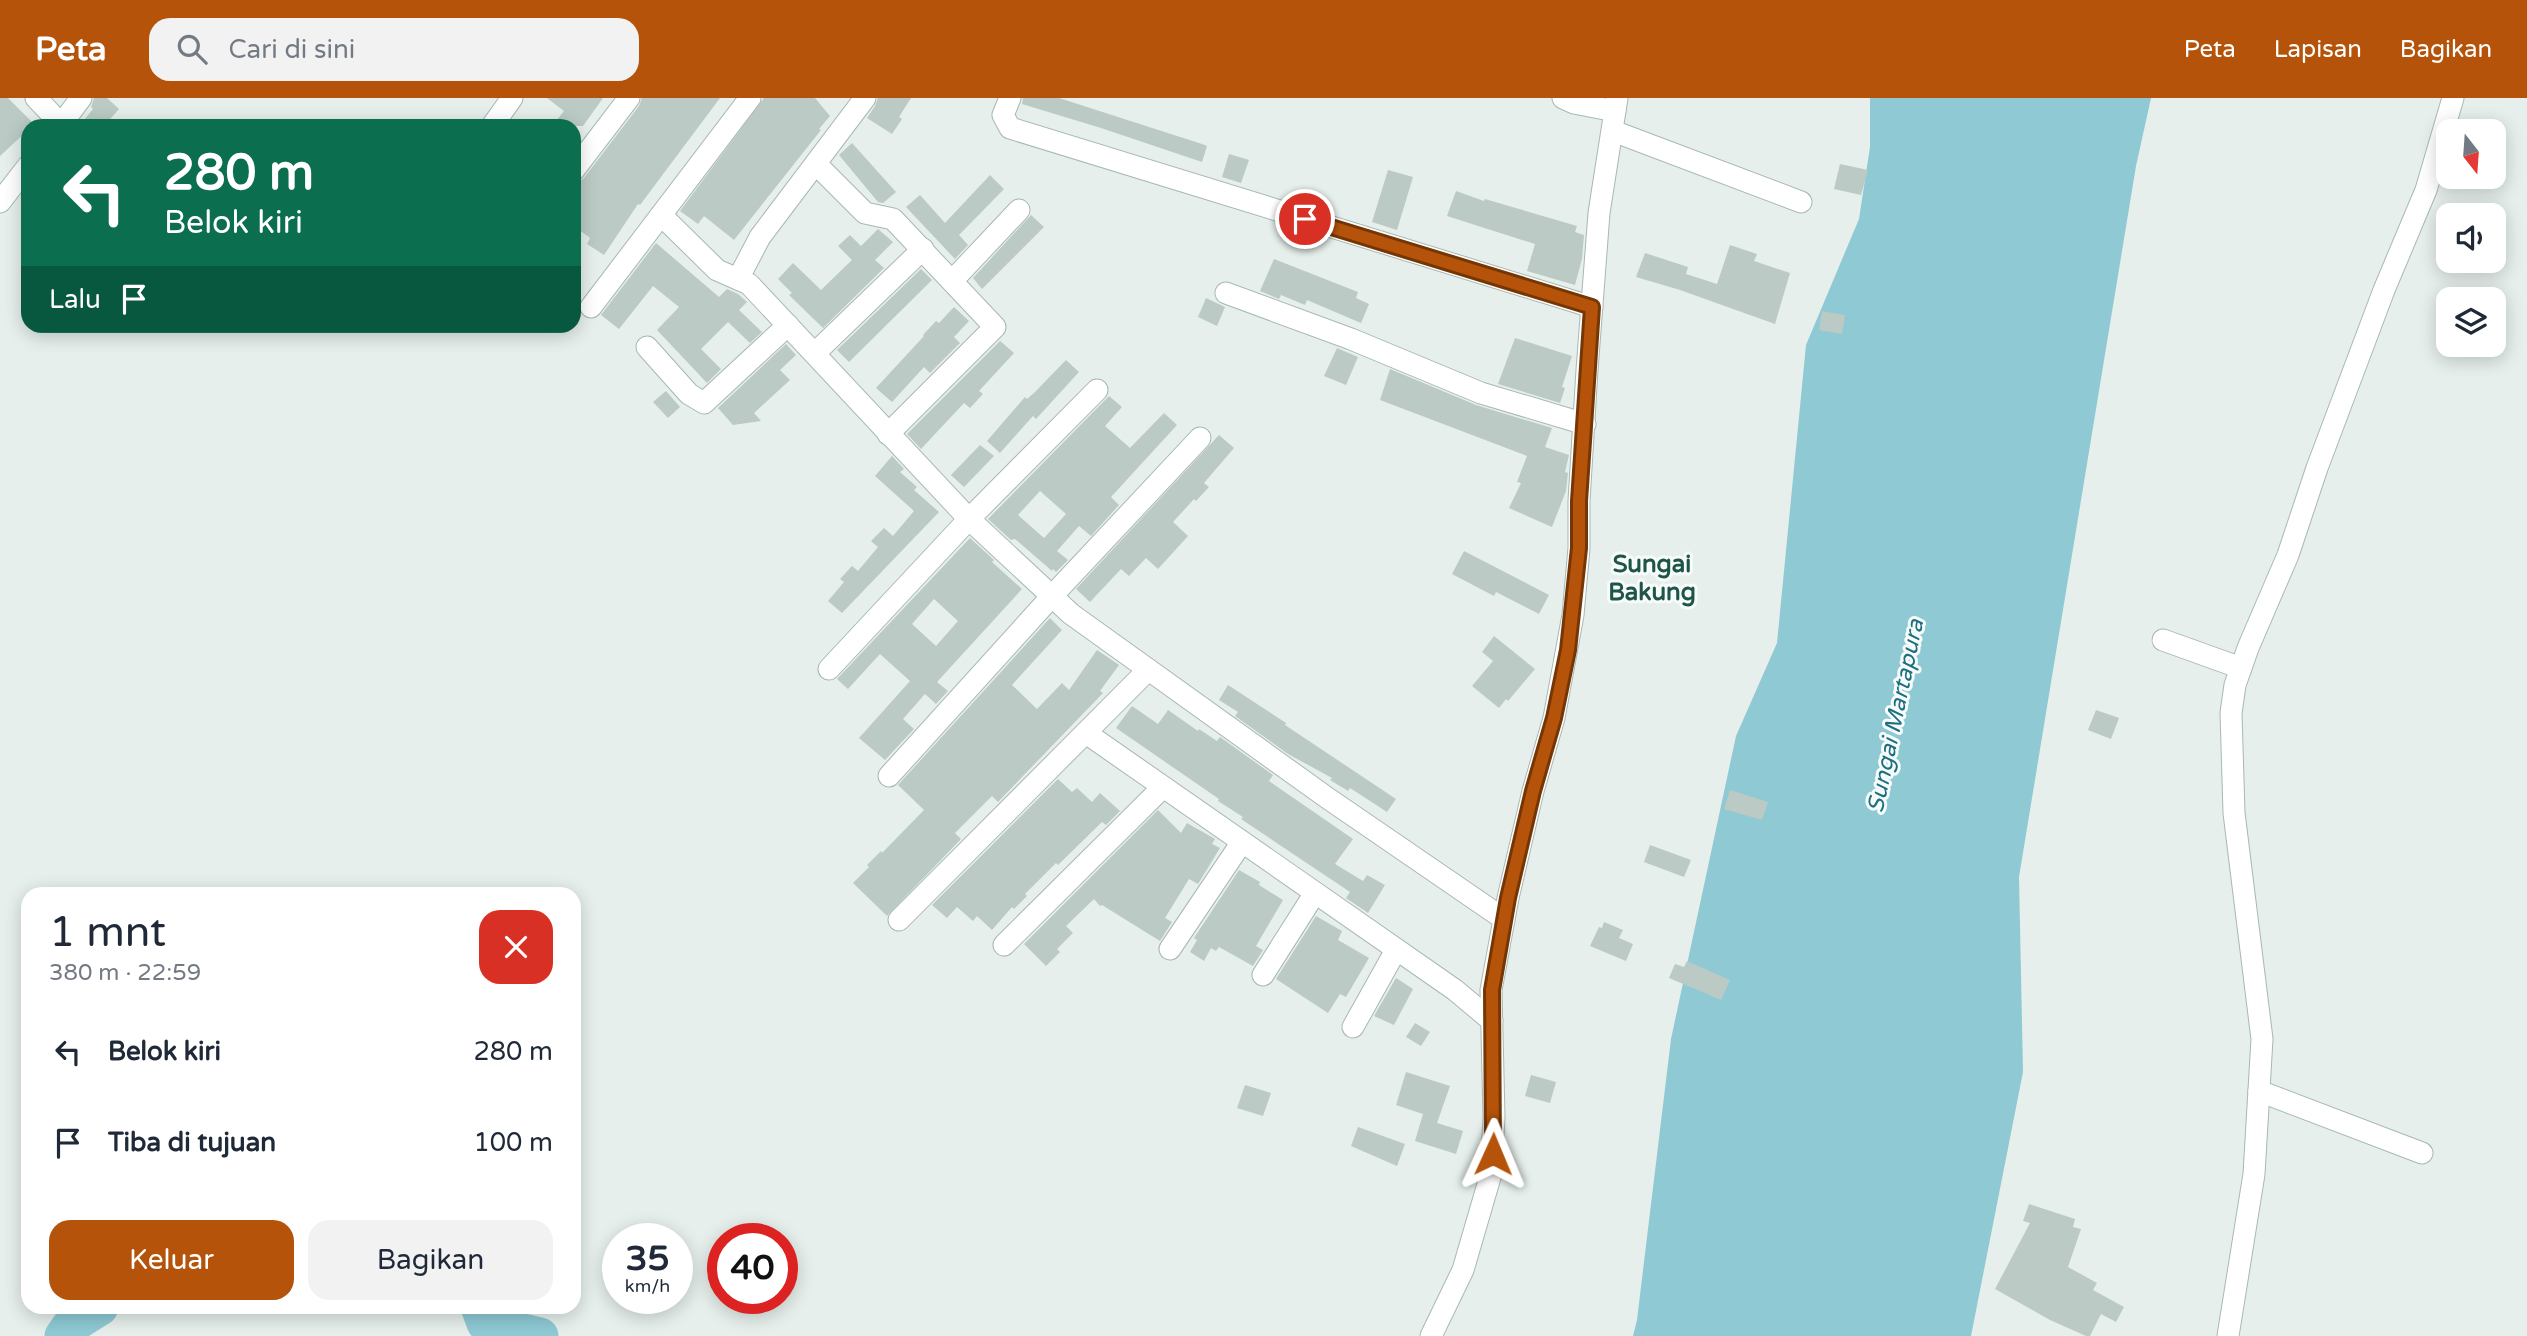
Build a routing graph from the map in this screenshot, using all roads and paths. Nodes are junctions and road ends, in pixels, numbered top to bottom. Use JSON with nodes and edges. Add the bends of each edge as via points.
{"nodes":[{"id":1,"x":36,"y":98,"type":"edge"},
{"id":2,"x":81,"y":98,"type":"edge"},
{"id":3,"x":512,"y":98,"type":"edge"},
{"id":4,"x":629,"y":98,"type":"edge"},
{"id":5,"x":750,"y":98,"type":"edge"},
{"id":6,"x":865,"y":98,"type":"edge"},
{"id":7,"x":1010,"y":98,"type":"edge"},
{"id":8,"x":1563,"y":98,"type":"edge"},
{"id":9,"x":2453,"y":98,"type":"edge"},
{"id":10,"x":1615,"y":113,"type":"edge"},
{"id":11,"x":55,"y":119,"type":"edge"},
{"id":12,"x":65,"y":119,"type":"edge"},
{"id":13,"x":497,"y":119,"type":"edge"},
{"id":14,"x":581,"y":161,"type":"edge"},
{"id":15,"x":816,"y":164,"type":"junction"},
{"id":16,"x":21,"y":175,"type":"edge"},
{"id":17,"x":0,"y":202,"type":"edge"},
{"id":18,"x":1801,"y":202,"type":"dead end"},
{"id":19,"x":1019,"y":210,"type":"dead end"},
{"id":20,"x":661,"y":215,"type":"junction"},
{"id":21,"x":923,"y":249,"type":"junction"},
{"id":22,"x":738,"y":279,"type":"junction"},
{"id":23,"x":952,"y":281,"type":"junction"},
{"id":24,"x":1226,"y":293,"type":"dead end"},
{"id":25,"x":591,"y":307,"type":"dead end"},
{"id":26,"x":1592,"y":307,"type":"junction"},
{"id":27,"x":788,"y":325,"type":"junction"},
{"id":28,"x":647,"y":346,"type":"dead end"},
{"id":29,"x":815,"y":353,"type":"junction"},
{"id":30,"x":1097,"y":390,"type":"dead end"},
{"id":31,"x":1585,"y":424,"type":"junction"},
{"id":32,"x":888,"y":434,"type":"junction"},
{"id":33,"x":1200,"y":438,"type":"dead end"},
{"id":34,"x":969,"y":519,"type":"junction"},
{"id":35,"x":1052,"y":596,"type":"junction"},
{"id":36,"x":2163,"y":640,"type":"dead end"},
{"id":37,"x":2241,"y":668,"type":"junction"},
{"id":38,"x":829,"y":669,"type":"dead end"},
{"id":39,"x":1148,"y":670,"type":"junction"},
{"id":40,"x":1086,"y":733,"type":"junction"},
{"id":41,"x":889,"y":776,"type":"dead end"},
{"id":42,"x":1163,"y":787,"type":"junction"},
{"id":43,"x":1242,"y":842,"type":"junction"},
{"id":44,"x":1315,"y":893,"type":"junction"},
{"id":45,"x":1504,"y":919,"type":"junction"},
{"id":46,"x":899,"y":920,"type":"dead end"},
{"id":47,"x":1004,"y":945,"type":"dead end"},
{"id":48,"x":1170,"y":949,"type":"dead end"},
{"id":49,"x":1396,"y":950,"type":"junction"},
{"id":50,"x":1263,"y":975,"type":"dead end"},
{"id":51,"x":1492,"y":1021,"type":"junction"},
{"id":52,"x":1353,"y":1027,"type":"dead end"},
{"id":53,"x":2259,"y":1091,"type":"junction"},
{"id":54,"x":2423,"y":1153,"type":"dead end"},
{"id":55,"x":1431,"y":1336,"type":"edge"},
{"id":56,"x":2228,"y":1336,"type":"edge"}],
"edges":[{"from":1,"to":11,"type":"street"},
{"from":2,"to":12,"type":"street"},
{"from":3,"to":13,"type":"street"},
{"from":4,"to":14,"type":"street"},
{"from":5,"to":20,"type":"street"},
{"from":6,"to":15,"type":"street"},
{"from":7,"to":26,"type":"street","via":[[1003,115],[1010,128]]},
{"from":8,"to":10,"type":"street"},
{"from":9,"to":37,"type":"street","via":[[2426,190]]},
{"from":10,"to":18,"type":"street"},
{"from":10,"to":26,"type":"street","via":[[1599,214]]},
{"from":15,"to":21,"type":"street","via":[[865,213],[893,219]]},
{"from":15,"to":22,"type":"street","via":[[760,237]]},
{"from":16,"to":17,"type":"street"},
{"from":19,"to":23,"type":"street"},
{"from":20,"to":22,"type":"street","via":[[717,270]]},
{"from":20,"to":25,"type":"street"},
{"from":21,"to":23,"type":"street"},
{"from":21,"to":29,"type":"street"},
{"from":22,"to":27,"type":"street","via":[[749,284]]},
{"from":23,"to":32,"type":"street","via":[[995,327]]},
{"from":24,"to":31,"type":"street","via":[[1480,393]]},
{"from":26,"to":31,"type":"street"},
{"from":27,"to":28,"type":"street","via":[[705,403],[689,394]]},
{"from":27,"to":29,"type":"street"},
{"from":29,"to":32,"type":"street"},
{"from":30,"to":34,"type":"street"},
{"from":31,"to":45,"type":"street","via":[[1568,650]]},
{"from":32,"to":34,"type":"street"},
{"from":33,"to":35,"type":"street"},
{"from":34,"to":35,"type":"street"},
{"from":34,"to":38,"type":"street"},
{"from":35,"to":39,"type":"street"},
{"from":35,"to":41,"type":"street"},
{"from":36,"to":37,"type":"street"},
{"from":37,"to":53,"type":"street","via":[[2231,712],[2230,758],[2238,863],[2262,1039]]},
{"from":39,"to":40,"type":"street"},
{"from":39,"to":45,"type":"street"},
{"from":40,"to":42,"type":"street"},
{"from":40,"to":46,"type":"street"},
{"from":42,"to":43,"type":"street"},
{"from":42,"to":47,"type":"street"},
{"from":43,"to":44,"type":"street"},
{"from":43,"to":48,"type":"street"},
{"from":44,"to":49,"type":"street"},
{"from":44,"to":50,"type":"street"},
{"from":45,"to":51,"type":"street","via":[[1492,990]]},
{"from":49,"to":51,"type":"street"},
{"from":49,"to":52,"type":"street"},
{"from":51,"to":55,"type":"street","via":[[1491,1174],[1463,1270]]},
{"from":53,"to":54,"type":"street"},
{"from":53,"to":56,"type":"street","via":[[2254,1174]]}]}
